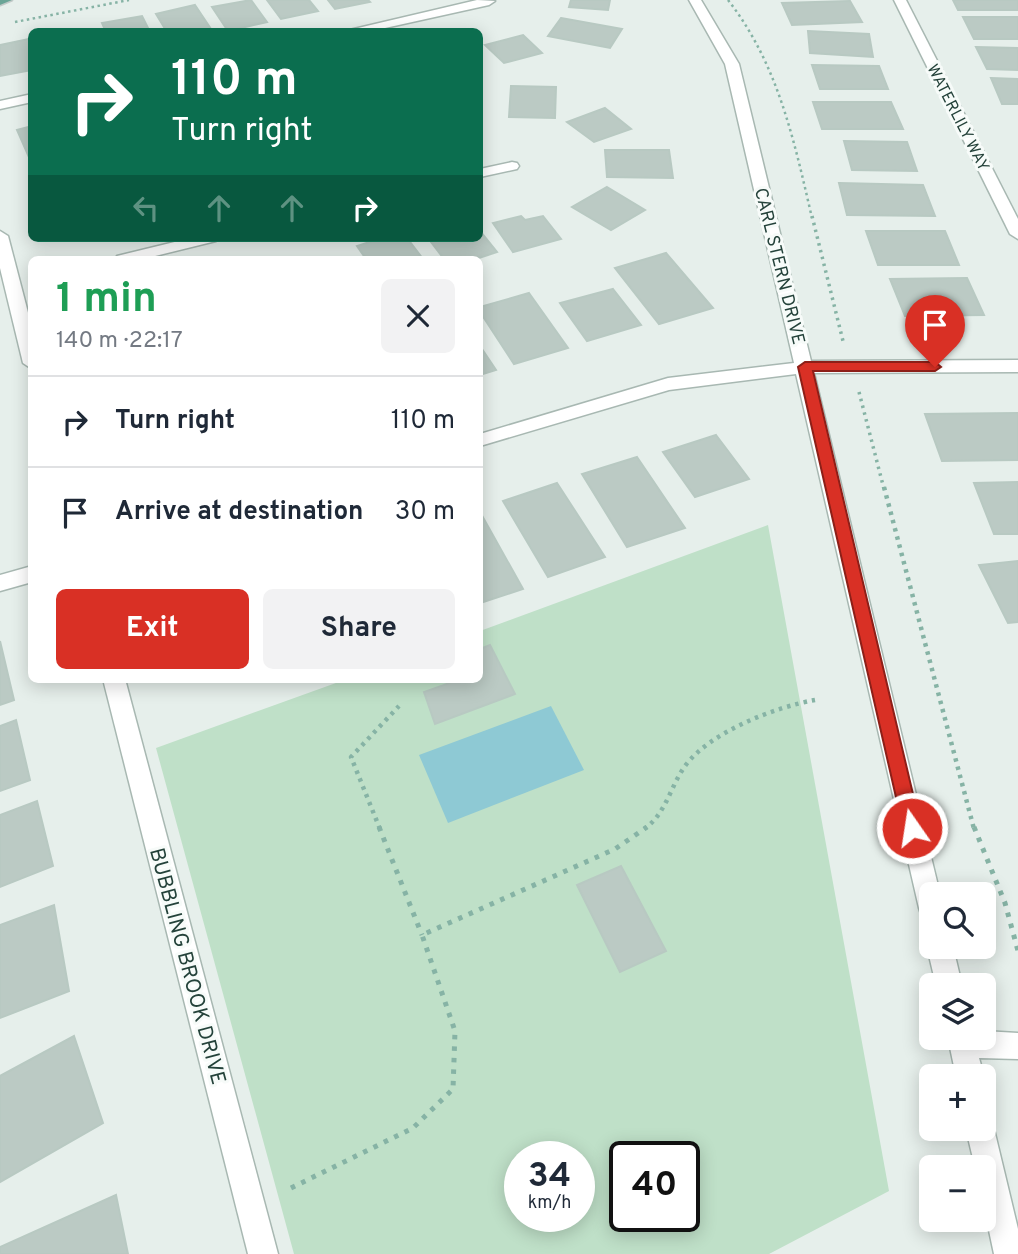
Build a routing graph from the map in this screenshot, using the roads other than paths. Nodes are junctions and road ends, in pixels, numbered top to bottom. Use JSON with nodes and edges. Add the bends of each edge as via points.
{"nodes":[{"id":1,"x":6,"y":0,"type":"edge"},
{"id":2,"x":695,"y":0,"type":"edge"},
{"id":3,"x":900,"y":0,"type":"edge"},
{"id":4,"x":0,"y":1,"type":"edge"},
{"id":5,"x":489,"y":1,"type":"edge"},
{"id":6,"x":365,"y":28,"type":"edge"},
{"id":7,"x":28,"y":99,"type":"edge"},
{"id":8,"x":0,"y":105,"type":"edge"},
{"id":9,"x":512,"y":166,"type":"dead end"},
{"id":10,"x":483,"y":172,"type":"edge"},
{"id":11,"x":1018,"y":234,"type":"edge"},
{"id":12,"x":0,"y":236,"type":"edge"},
{"id":13,"x":194,"y":242,"type":"edge"},
{"id":14,"x":136,"y":256,"type":"edge"},
{"id":15,"x":28,"y":282,"type":"edge"},
{"id":16,"x":12,"y":286,"type":"junction"},
{"id":17,"x":28,"y":348,"type":"edge"},
{"id":18,"x":1018,"y":366,"type":"edge"},
{"id":19,"x":805,"y":367,"type":"junction"},
{"id":20,"x":483,"y":439,"type":"edge"},
{"id":21,"x":28,"y":575,"type":"edge"},
{"id":22,"x":0,"y":583,"type":"edge"},
{"id":23,"x":115,"y":683,"type":"edge"},
{"id":24,"x":925,"y":882,"type":"edge"},
{"id":25,"x":996,"y":1044,"type":"edge"},
{"id":26,"x":1018,"y":1046,"type":"edge"},
{"id":27,"x":983,"y":1141,"type":"edge"},
{"id":28,"x":263,"y":1254,"type":"edge"},
{"id":29,"x":1009,"y":1254,"type":"edge"}],
"edges":[{"from":1,"to":4,"type":"main road"},
{"from":2,"to":19,"type":"street","name":"CARL STERN DRIVE","via":[[732,64]]},
{"from":3,"to":11,"type":"street","name":"WATERLILY WAY"},
{"from":5,"to":6,"type":"street"},
{"from":7,"to":8,"type":"street"},
{"from":9,"to":10,"type":"street"},
{"from":12,"to":16,"type":"street"},
{"from":13,"to":14,"type":"street"},
{"from":15,"to":16,"type":"street"},
{"from":16,"to":17,"type":"street"},
{"from":18,"to":19,"type":"street"},
{"from":19,"to":20,"type":"street","via":[[668,384]]},
{"from":19,"to":24,"type":"street","name":"CARL STERN DRIVE"},
{"from":21,"to":22,"type":"street"},
{"from":23,"to":28,"type":"street","name":"BUBBLING BROOK DRIVE"},
{"from":25,"to":26,"type":"street"},
{"from":27,"to":29,"type":"street"}]}
